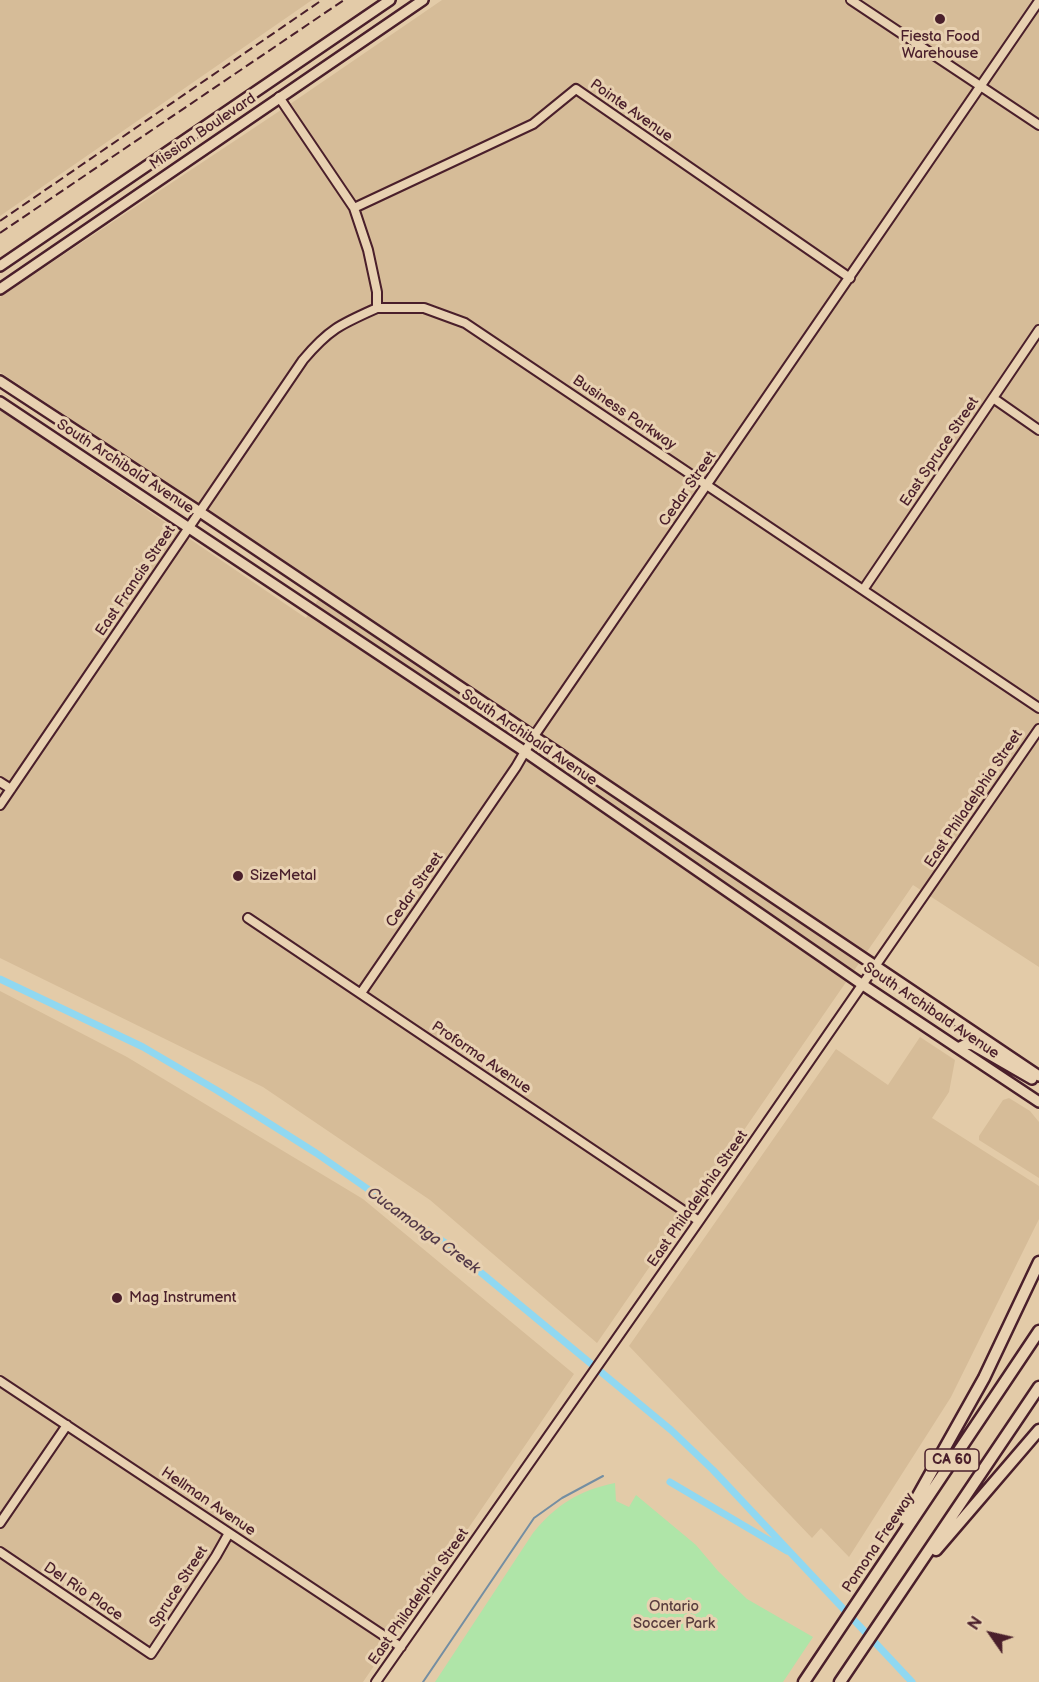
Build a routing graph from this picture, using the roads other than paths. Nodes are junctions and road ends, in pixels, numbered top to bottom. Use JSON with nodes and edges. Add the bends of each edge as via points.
{"nodes":[{"id":1,"x":390,"y":0,"type":"edge"},
{"id":2,"x":423,"y":0,"type":"edge"},
{"id":3,"x":851,"y":0,"type":"edge"},
{"id":4,"x":1039,"y":1,"type":"edge"},
{"id":5,"x":981,"y":86,"type":"junction"},
{"id":6,"x":279,"y":97,"type":"junction"},
{"id":7,"x":1039,"y":125,"type":"edge"},
{"id":8,"x":354,"y":208,"type":"junction"},
{"id":9,"x":0,"y":266,"type":"edge"},
{"id":10,"x":850,"y":279,"type":"junction"},
{"id":11,"x":0,"y":289,"type":"edge"},
{"id":12,"x":377,"y":308,"type":"junction"},
{"id":13,"x":1039,"y":330,"type":"edge"},
{"id":14,"x":0,"y":381,"type":"edge"},
{"id":15,"x":993,"y":398,"type":"junction"},
{"id":16,"x":0,"y":402,"type":"edge"},
{"id":17,"x":1039,"y":430,"type":"edge"},
{"id":18,"x":708,"y":485,"type":"junction"},
{"id":19,"x":200,"y":512,"type":"junction"},
{"id":20,"x":189,"y":527,"type":"junction"},
{"id":21,"x":863,"y":590,"type":"junction"},
{"id":22,"x":1039,"y":708,"type":"edge"},
{"id":23,"x":1039,"y":729,"type":"edge"},
{"id":24,"x":534,"y":736,"type":"junction"},
{"id":25,"x":524,"y":752,"type":"junction"},
{"id":26,"x":0,"y":782,"type":"edge"},
{"id":27,"x":11,"y":789,"type":"junction"},
{"id":28,"x":0,"y":805,"type":"edge"},
{"id":29,"x":248,"y":918,"type":"dead end"},
{"id":30,"x":875,"y":966,"type":"junction"},
{"id":31,"x":863,"y":985,"type":"junction"},
{"id":32,"x":361,"y":993,"type":"junction"},
{"id":33,"x":958,"y":1048,"type":"junction"},
{"id":34,"x":1039,"y":1076,"type":"edge"},
{"id":35,"x":1039,"y":1082,"type":"edge"},
{"id":36,"x":1039,"y":1102,"type":"edge"},
{"id":37,"x":699,"y":1221,"type":"junction"},
{"id":38,"x":1039,"y":1262,"type":"edge"},
{"id":39,"x":1039,"y":1331,"type":"edge"},
{"id":40,"x":0,"y":1381,"type":"edge"},
{"id":41,"x":1039,"y":1387,"type":"edge"},
{"id":42,"x":67,"y":1425,"type":"junction"},
{"id":43,"x":1039,"y":1430,"type":"edge"},
{"id":44,"x":0,"y":1523,"type":"edge"},
{"id":45,"x":229,"y":1533,"type":"junction"},
{"id":46,"x":0,"y":1552,"type":"edge"},
{"id":47,"x":904,"y":1586,"type":"junction"},
{"id":48,"x":865,"y":1590,"type":"junction"},
{"id":49,"x":400,"y":1647,"type":"junction"},
{"id":50,"x":151,"y":1654,"type":"joint"},
{"id":51,"x":376,"y":1682,"type":"edge"},
{"id":52,"x":804,"y":1682,"type":"edge"},
{"id":53,"x":840,"y":1682,"type":"edge"}],
"edges":[{"from":1,"to":9,"type":"main road","name":"Mission Boulevard"},
{"from":2,"to":6,"type":"main road","name":"Mission Boulevard"},
{"from":3,"to":5,"type":"street"},
{"from":4,"to":5,"type":"street","name":"Cedar Street"},
{"from":5,"to":7,"type":"street"},
{"from":5,"to":10,"type":"street","name":"Cedar Street"},
{"from":6,"to":8,"type":"street"},
{"from":6,"to":11,"type":"main road","name":"Mission Boulevard"},
{"from":8,"to":10,"type":"street","name":"Pointe Avenue","via":[[533,124],[576,89]]},
{"from":8,"to":12,"type":"street","via":[[368,250]]},
{"from":10,"to":18,"type":"street","name":"Cedar Street"},
{"from":12,"to":18,"type":"street","name":"Business Parkway","via":[[424,308],[465,323]]},
{"from":12,"to":19,"type":"street","name":"East Francis Street","via":[[342,323],[322,338]]},
{"from":13,"to":15,"type":"street","name":"East Spruce Street"},
{"from":14,"to":19,"type":"main road","name":"South Archibald Avenue"},
{"from":15,"to":17,"type":"street"},
{"from":15,"to":21,"type":"street","name":"East Spruce Street"},
{"from":16,"to":20,"type":"main road","name":"South Archibald Avenue"},
{"from":18,"to":21,"type":"street","name":"Business Parkway"},
{"from":18,"to":24,"type":"street","name":"Cedar Street"},
{"from":19,"to":20,"type":"street","name":"East Francis Street"},
{"from":19,"to":24,"type":"main road","name":"South Archibald Avenue"},
{"from":20,"to":25,"type":"main road","name":"South Archibald Avenue"},
{"from":20,"to":27,"type":"street","name":"East Francis Street"},
{"from":21,"to":22,"type":"street","name":"Business Parkway"},
{"from":23,"to":30,"type":"street","name":"East Philadelphia Street"},
{"from":24,"to":25,"type":"street","name":"Cedar Street"},
{"from":24,"to":30,"type":"main road","name":"South Archibald Avenue"},
{"from":25,"to":31,"type":"main road","name":"South Archibald Avenue"},
{"from":25,"to":32,"type":"street","name":"Cedar Street"},
{"from":26,"to":27,"type":"street"},
{"from":27,"to":28,"type":"street","name":"East Francis Street"},
{"from":29,"to":32,"type":"street","name":"Proforma Avenue"},
{"from":30,"to":31,"type":"street","name":"East Philadelphia Street"},
{"from":30,"to":34,"type":"main road","name":"South Archibald Avenue"},
{"from":31,"to":33,"type":"main road","name":"South Archibald Avenue"},
{"from":31,"to":37,"type":"street","name":"East Philadelphia Street"},
{"from":32,"to":37,"type":"street","name":"Proforma Avenue"},
{"from":33,"to":35,"type":"main road","via":[[973,1045]]},
{"from":33,"to":36,"type":"main road","name":"South Archibald Avenue"},
{"from":37,"to":49,"type":"street","name":"East Philadelphia Street"},
{"from":38,"to":48,"type":"highway","via":[[984,1378]]},
{"from":39,"to":48,"type":"highway","name":"Pomona Freeway","number":"CA 60"},
{"from":40,"to":42,"type":"street","name":"Hellman Avenue"},
{"from":41,"to":47,"type":"highway","number":"CA 60"},
{"from":42,"to":44,"type":"street"},
{"from":42,"to":45,"type":"street","name":"Hellman Avenue"},
{"from":43,"to":47,"type":"highway"},
{"from":45,"to":49,"type":"street","name":"Hellman Avenue"},
{"from":45,"to":50,"type":"street","name":"Spruce Street"},
{"from":46,"to":50,"type":"street","name":"Del Rio Place"},
{"from":47,"to":53,"type":"highway","number":"CA 60"},
{"from":48,"to":52,"type":"highway","name":"Pomona Freeway","number":"CA 60"},
{"from":49,"to":51,"type":"street","name":"East Philadelphia Street"}]}
